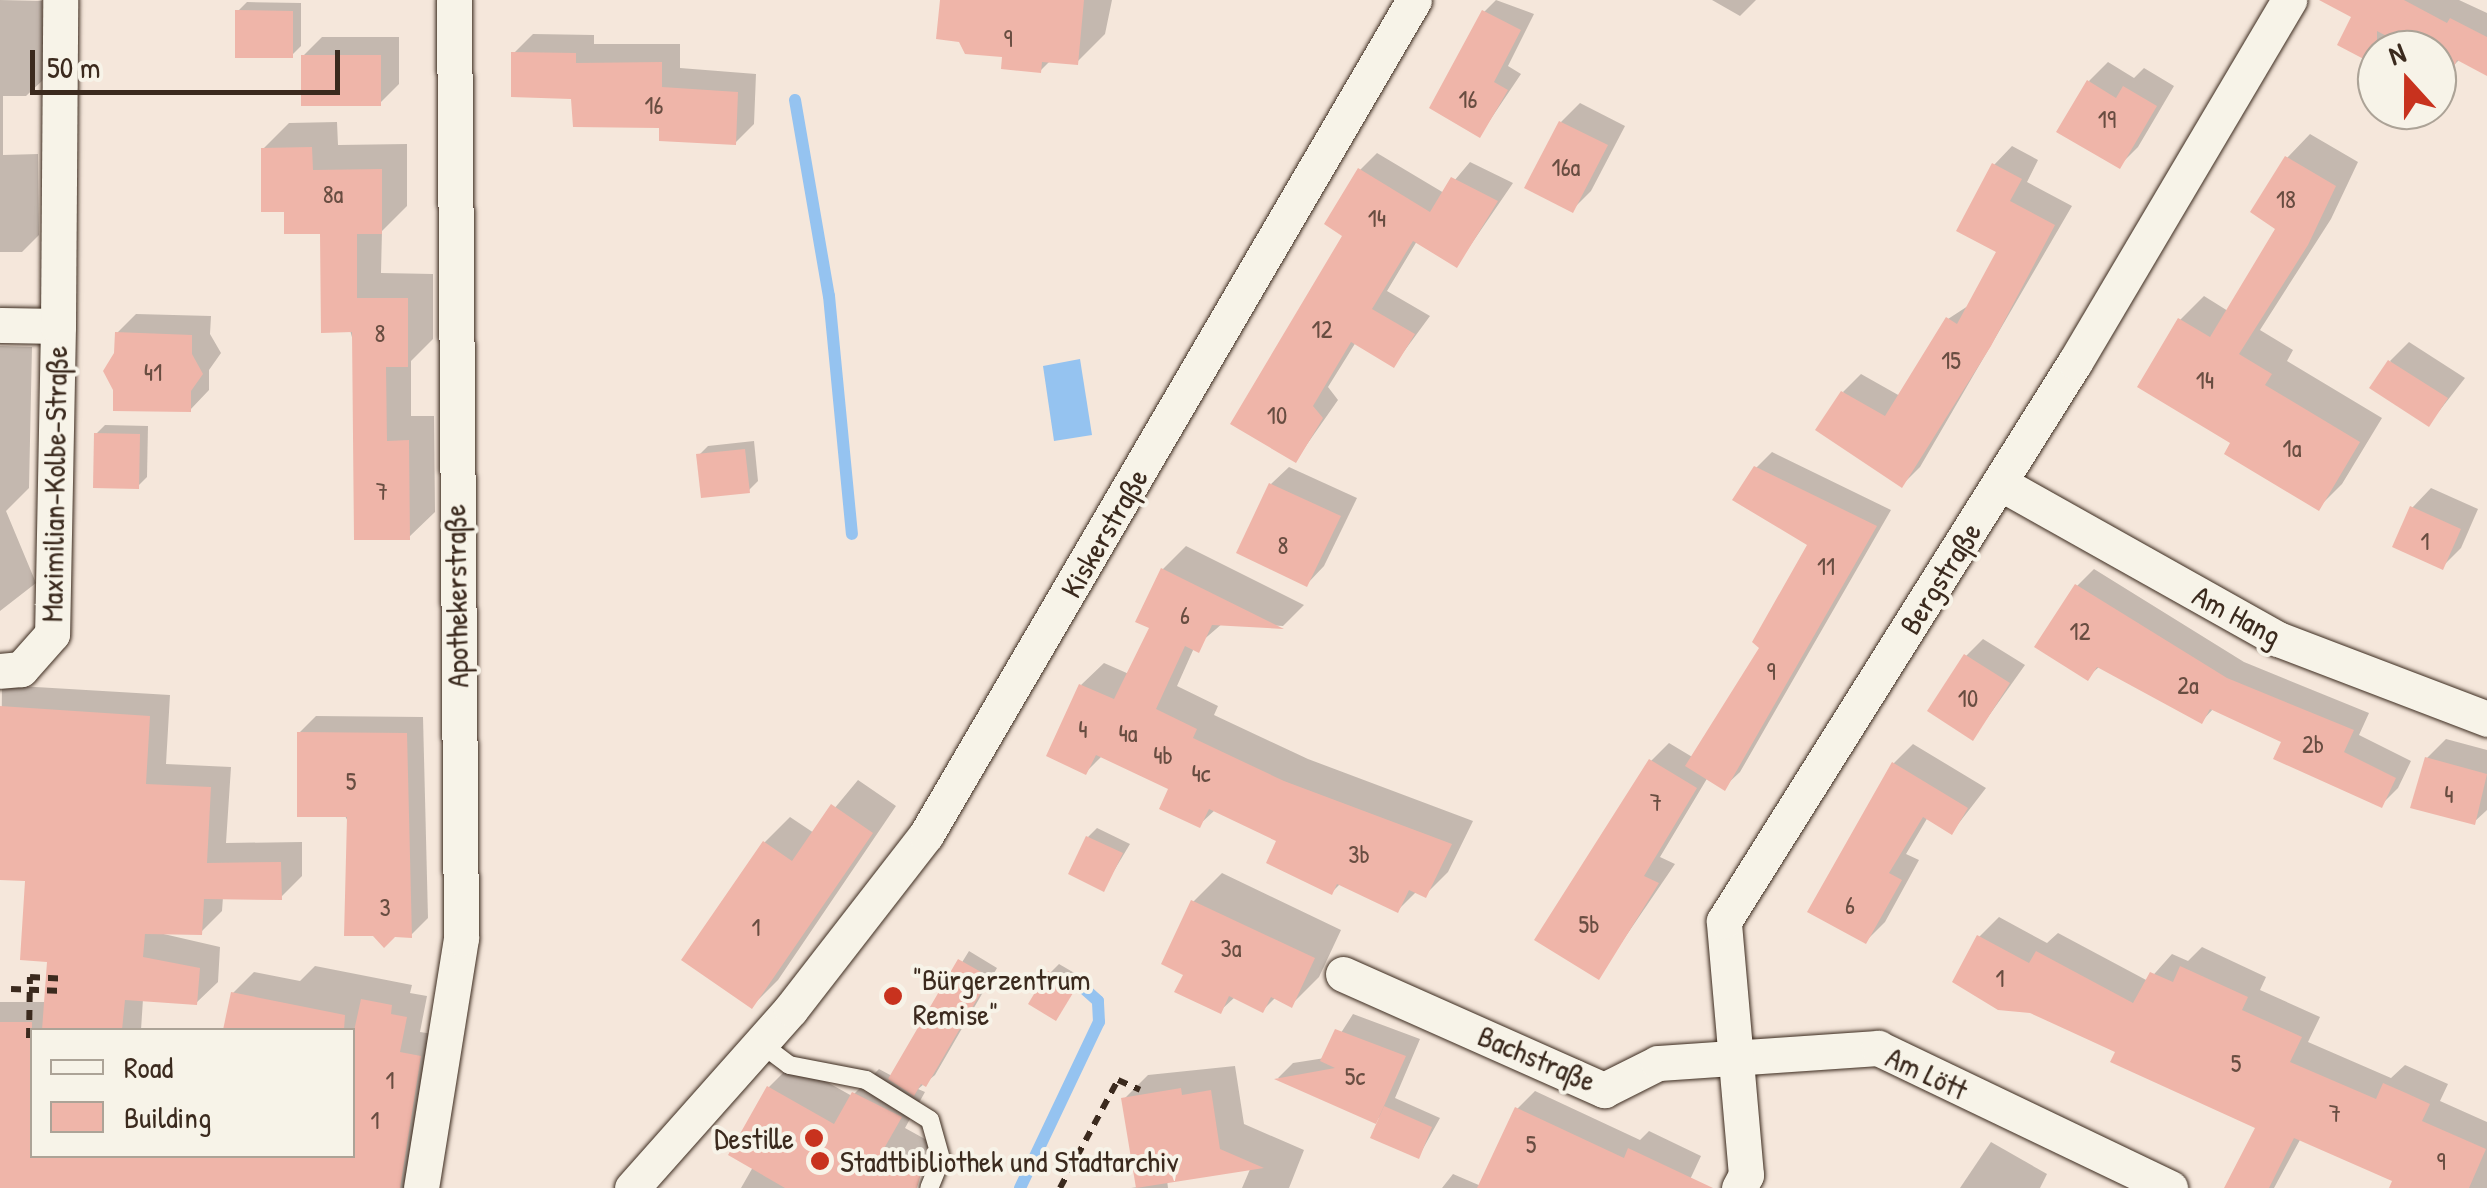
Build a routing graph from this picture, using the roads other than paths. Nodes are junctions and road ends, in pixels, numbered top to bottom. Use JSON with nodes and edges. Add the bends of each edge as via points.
{"nodes":[{"id":1,"x":60,"y":0,"type":"edge"},
{"id":2,"x":454,"y":0,"type":"edge"},
{"id":3,"x":1414,"y":0,"type":"edge"},
{"id":4,"x":2289,"y":0,"type":"edge"},
{"id":5,"x":0,"y":325,"type":"edge"},
{"id":6,"x":58,"y":326,"type":"junction"},
{"id":7,"x":2000,"y":483,"type":"junction"},
{"id":8,"x":0,"y":671,"type":"edge"},
{"id":9,"x":2487,"y":720,"type":"edge"},
{"id":10,"x":1343,"y":974,"type":"dead end"},
{"id":11,"x":760,"y":1043,"type":"junction"},
{"id":12,"x":1736,"y":1056,"type":"junction"},
{"id":13,"x":2097,"y":1173,"type":"edge"},
{"id":14,"x":421,"y":1188,"type":"edge"},
{"id":15,"x":632,"y":1188,"type":"edge"},
{"id":16,"x":929,"y":1188,"type":"edge"},
{"id":17,"x":1739,"y":1188,"type":"edge"},
{"id":18,"x":2170,"y":1188,"type":"edge"}],
"edges":[{"from":1,"to":6,"type":"street","name":"Maximilian-Kolbe-Straße"},
{"from":2,"to":14,"type":"street","name":"Apothekerstraße","via":[[461,938]]},
{"from":3,"to":11,"type":"street","name":"Kiskerstraße","via":[[926,835]]},
{"from":4,"to":7,"type":"street","name":"Bergstraße"},
{"from":5,"to":6,"type":"street","name":"Maximilian-Kolbe-Straße"},
{"from":6,"to":8,"type":"street","name":"Maximilian-Kolbe-Straße","via":[[52,634],[21,669]]},
{"from":7,"to":9,"type":"street","name":"Am Hang","via":[[2278,639]]},
{"from":7,"to":12,"type":"street","name":"Bergstraße","via":[[1724,920]]},
{"from":10,"to":12,"type":"street","name":"Bachstraße","via":[[1604,1090],[1658,1063]]},
{"from":11,"to":15,"type":"street","name":"Kiskerstraße"},
{"from":11,"to":16,"type":"lane","via":[[790,1065],[866,1080],[930,1120],[941,1159]]},
{"from":12,"to":13,"type":"street","name":"Am Lött","via":[[1878,1048]]},
{"from":12,"to":17,"type":"street","name":"Bergstraße","via":[[1746,1175]]},
{"from":13,"to":18,"type":"street","name":"Am Lött"}]}
